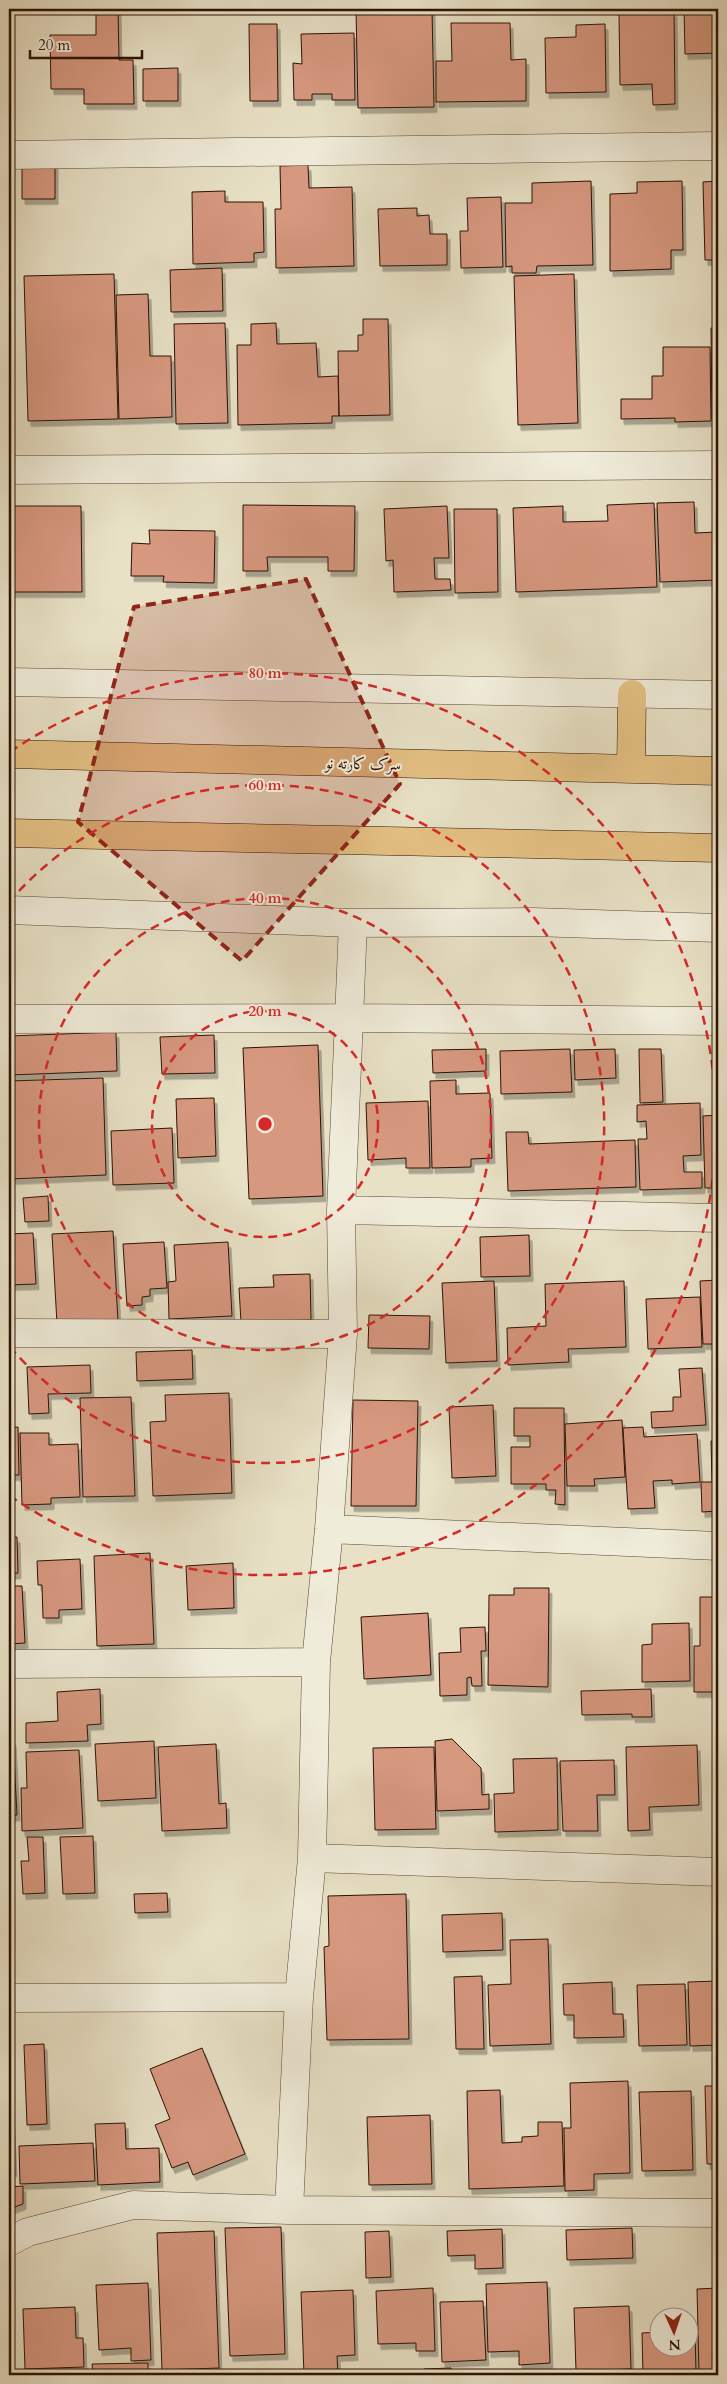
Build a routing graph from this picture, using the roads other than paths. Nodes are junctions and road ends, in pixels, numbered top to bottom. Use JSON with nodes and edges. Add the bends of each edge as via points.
{"nodes":[{"id":1,"x":718,"y":146,"type":"edge"},
{"id":2,"x":9,"y":155,"type":"edge"},
{"id":3,"x":718,"y":465,"type":"edge"},
{"id":4,"x":9,"y":470,"type":"edge"},
{"id":5,"x":9,"y":682,"type":"edge"},
{"id":6,"x":632,"y":694,"type":"junction"},
{"id":7,"x":718,"y":695,"type":"edge"},
{"id":8,"x":9,"y":754,"type":"edge"},
{"id":9,"x":631,"y":769,"type":"junction"},
{"id":10,"x":718,"y":771,"type":"edge"},
{"id":11,"x":9,"y":833,"type":"edge"},
{"id":12,"x":718,"y":848,"type":"edge"},
{"id":13,"x":9,"y":910,"type":"edge"},
{"id":14,"x":353,"y":923,"type":"junction"},
{"id":15,"x":718,"y":928,"type":"edge"},
{"id":16,"x":349,"y":1018,"type":"junction"},
{"id":17,"x":9,"y":1019,"type":"edge"},
{"id":18,"x":718,"y":1021,"type":"edge"},
{"id":19,"x":341,"y":1210,"type":"junction"},
{"id":20,"x":718,"y":1218,"type":"edge"},
{"id":21,"x":9,"y":1333,"type":"edge"},
{"id":22,"x":343,"y":1334,"type":"junction"},
{"id":23,"x":329,"y":1529,"type":"junction"},
{"id":24,"x":718,"y":1546,"type":"edge"},
{"id":25,"x":316,"y":1662,"type":"junction"},
{"id":26,"x":9,"y":1664,"type":"edge"},
{"id":27,"x":312,"y":1858,"type":"junction"},
{"id":28,"x":718,"y":1872,"type":"edge"},
{"id":29,"x":299,"y":1997,"type":"junction"},
{"id":30,"x":9,"y":1998,"type":"edge"},
{"id":31,"x":289,"y":2210,"type":"junction"},
{"id":32,"x":718,"y":2213,"type":"edge"},
{"id":33,"x":9,"y":2242,"type":"edge"}],
"edges":[{"from":1,"to":2,"type":"street"},
{"from":3,"to":4,"type":"street"},
{"from":5,"to":6,"type":"street"},
{"from":6,"to":7,"type":"street"},
{"from":6,"to":9,"type":"highway"},
{"from":8,"to":9,"type":"highway","name":"سرک کارته نو"},
{"from":9,"to":10,"type":"highway","name":"سرک کارته نو"},
{"from":11,"to":12,"type":"highway"},
{"from":13,"to":14,"type":"street"},
{"from":14,"to":15,"type":"street","via":[[533,922]]},
{"from":14,"to":16,"type":"street"},
{"from":16,"to":17,"type":"street"},
{"from":16,"to":18,"type":"street"},
{"from":16,"to":19,"type":"street"},
{"from":19,"to":20,"type":"street"},
{"from":19,"to":22,"type":"street"},
{"from":21,"to":22,"type":"street"},
{"from":22,"to":23,"type":"street"},
{"from":23,"to":24,"type":"street"},
{"from":23,"to":25,"type":"street"},
{"from":25,"to":26,"type":"street"},
{"from":25,"to":27,"type":"street"},
{"from":27,"to":28,"type":"street"},
{"from":27,"to":29,"type":"street"},
{"from":29,"to":30,"type":"street"},
{"from":29,"to":31,"type":"street"},
{"from":31,"to":32,"type":"street"},
{"from":31,"to":33,"type":"street","via":[[133,2205],[28,2232]]}]}
